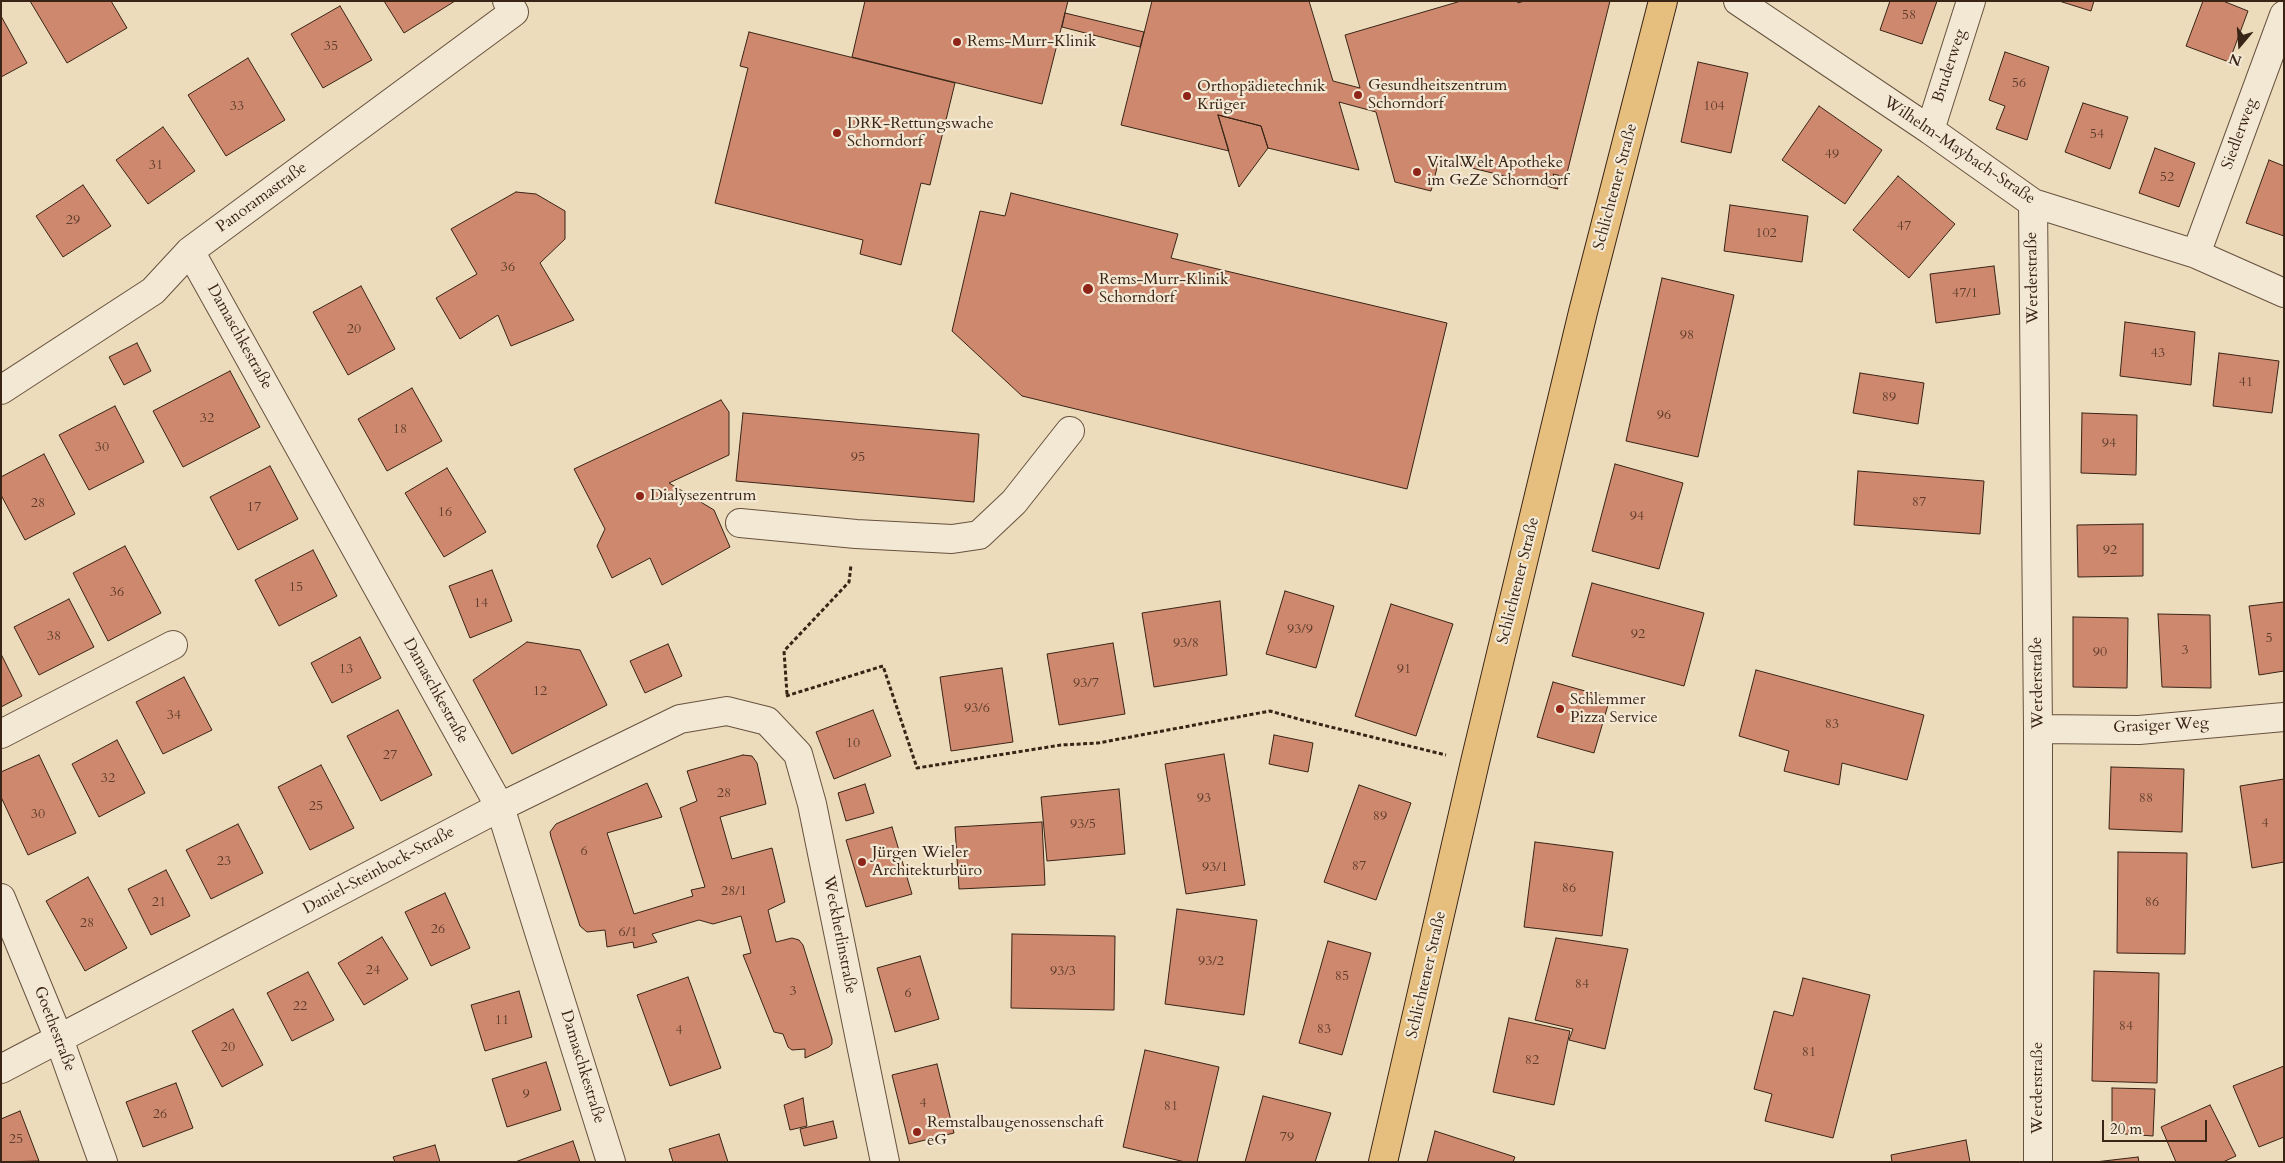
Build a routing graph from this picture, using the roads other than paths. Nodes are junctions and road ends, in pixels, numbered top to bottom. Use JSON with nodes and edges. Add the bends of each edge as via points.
{"nodes":[{"id":1,"x":507,"y":1,"type":"edge"},
{"id":2,"x":1663,"y":1,"type":"edge"},
{"id":3,"x":1738,"y":1,"type":"edge"},
{"id":4,"x":1971,"y":1,"type":"edge"},
{"id":5,"x":2284,"y":15,"type":"edge"},
{"id":6,"x":1930,"y":130,"type":"junction"},
{"id":7,"x":2033,"y":203,"type":"junction"},
{"id":8,"x":190,"y":251,"type":"junction"},
{"id":9,"x":2196,"y":254,"type":"junction"},
{"id":10,"x":2284,"y":292,"type":"edge"},
{"id":11,"x":1,"y":390,"type":"edge"},
{"id":12,"x":1070,"y":431,"type":"dead end"},
{"id":13,"x":740,"y":523,"type":"dead end"},
{"id":14,"x":173,"y":645,"type":"dead end"},
{"id":15,"x":2284,"y":717,"type":"edge"},
{"id":16,"x":767,"y":721,"type":"joint"},
{"id":17,"x":2038,"y":729,"type":"junction"},
{"id":18,"x":1,"y":734,"type":"edge"},
{"id":19,"x":500,"y":807,"type":"junction"},
{"id":20,"x":1,"y":898,"type":"edge"},
{"id":21,"x":60,"y":1039,"type":"junction"},
{"id":22,"x":1,"y":1069,"type":"edge"},
{"id":23,"x":103,"y":1162,"type":"edge"},
{"id":24,"x":611,"y":1162,"type":"edge"},
{"id":25,"x":885,"y":1162,"type":"edge"},
{"id":26,"x":1383,"y":1162,"type":"edge"},
{"id":27,"x":2038,"y":1162,"type":"edge"}],
"edges":[{"from":1,"to":8,"type":"street","name":"Panoramastraße","via":[[514,12]]},
{"from":2,"to":26,"type":"main road","name":"Schlichtener Straße","via":[[1583,312]]},
{"from":3,"to":6,"type":"street","name":"Wilhelm-Maybach-Straße"},
{"from":4,"to":6,"type":"street","name":"Bruderweg"},
{"from":5,"to":9,"type":"street","name":"Siedlerweg"},
{"from":6,"to":7,"type":"street","name":"Wilhelm-Maybach-Straße"},
{"from":7,"to":9,"type":"street","name":"Wilhelm-Maybach-Straße"},
{"from":7,"to":17,"type":"street","name":"Werderstraße"},
{"from":8,"to":11,"type":"street","name":"Panoramastraße","via":[[153,291]]},
{"from":8,"to":19,"type":"street","name":"Damaschkestraße"},
{"from":9,"to":10,"type":"street","name":"Wilhelm-Maybach-Straße"},
{"from":12,"to":13,"type":"street","via":[[1014,502],[979,535],[952,539]]},
{"from":14,"to":18,"type":"street"},
{"from":15,"to":17,"type":"street","name":"Grasiger Weg","via":[[2139,730]]},
{"from":16,"to":19,"type":"street","name":"Daniel-Steinbock-Straße","via":[[727,711],[680,719]]},
{"from":16,"to":25,"type":"street","name":"Weckherlinstraße","via":[[798,754],[812,804]]},
{"from":17,"to":27,"type":"street","name":"Werderstraße"},
{"from":19,"to":21,"type":"street","name":"Daniel-Steinbock-Straße"},
{"from":19,"to":24,"type":"street","name":"Damaschkestraße"},
{"from":20,"to":21,"type":"street","name":"Goethestraße"},
{"from":21,"to":22,"type":"street","name":"Daniel-Steinbock-Straße"},
{"from":21,"to":23,"type":"street","name":"Goethestraße"}]}
